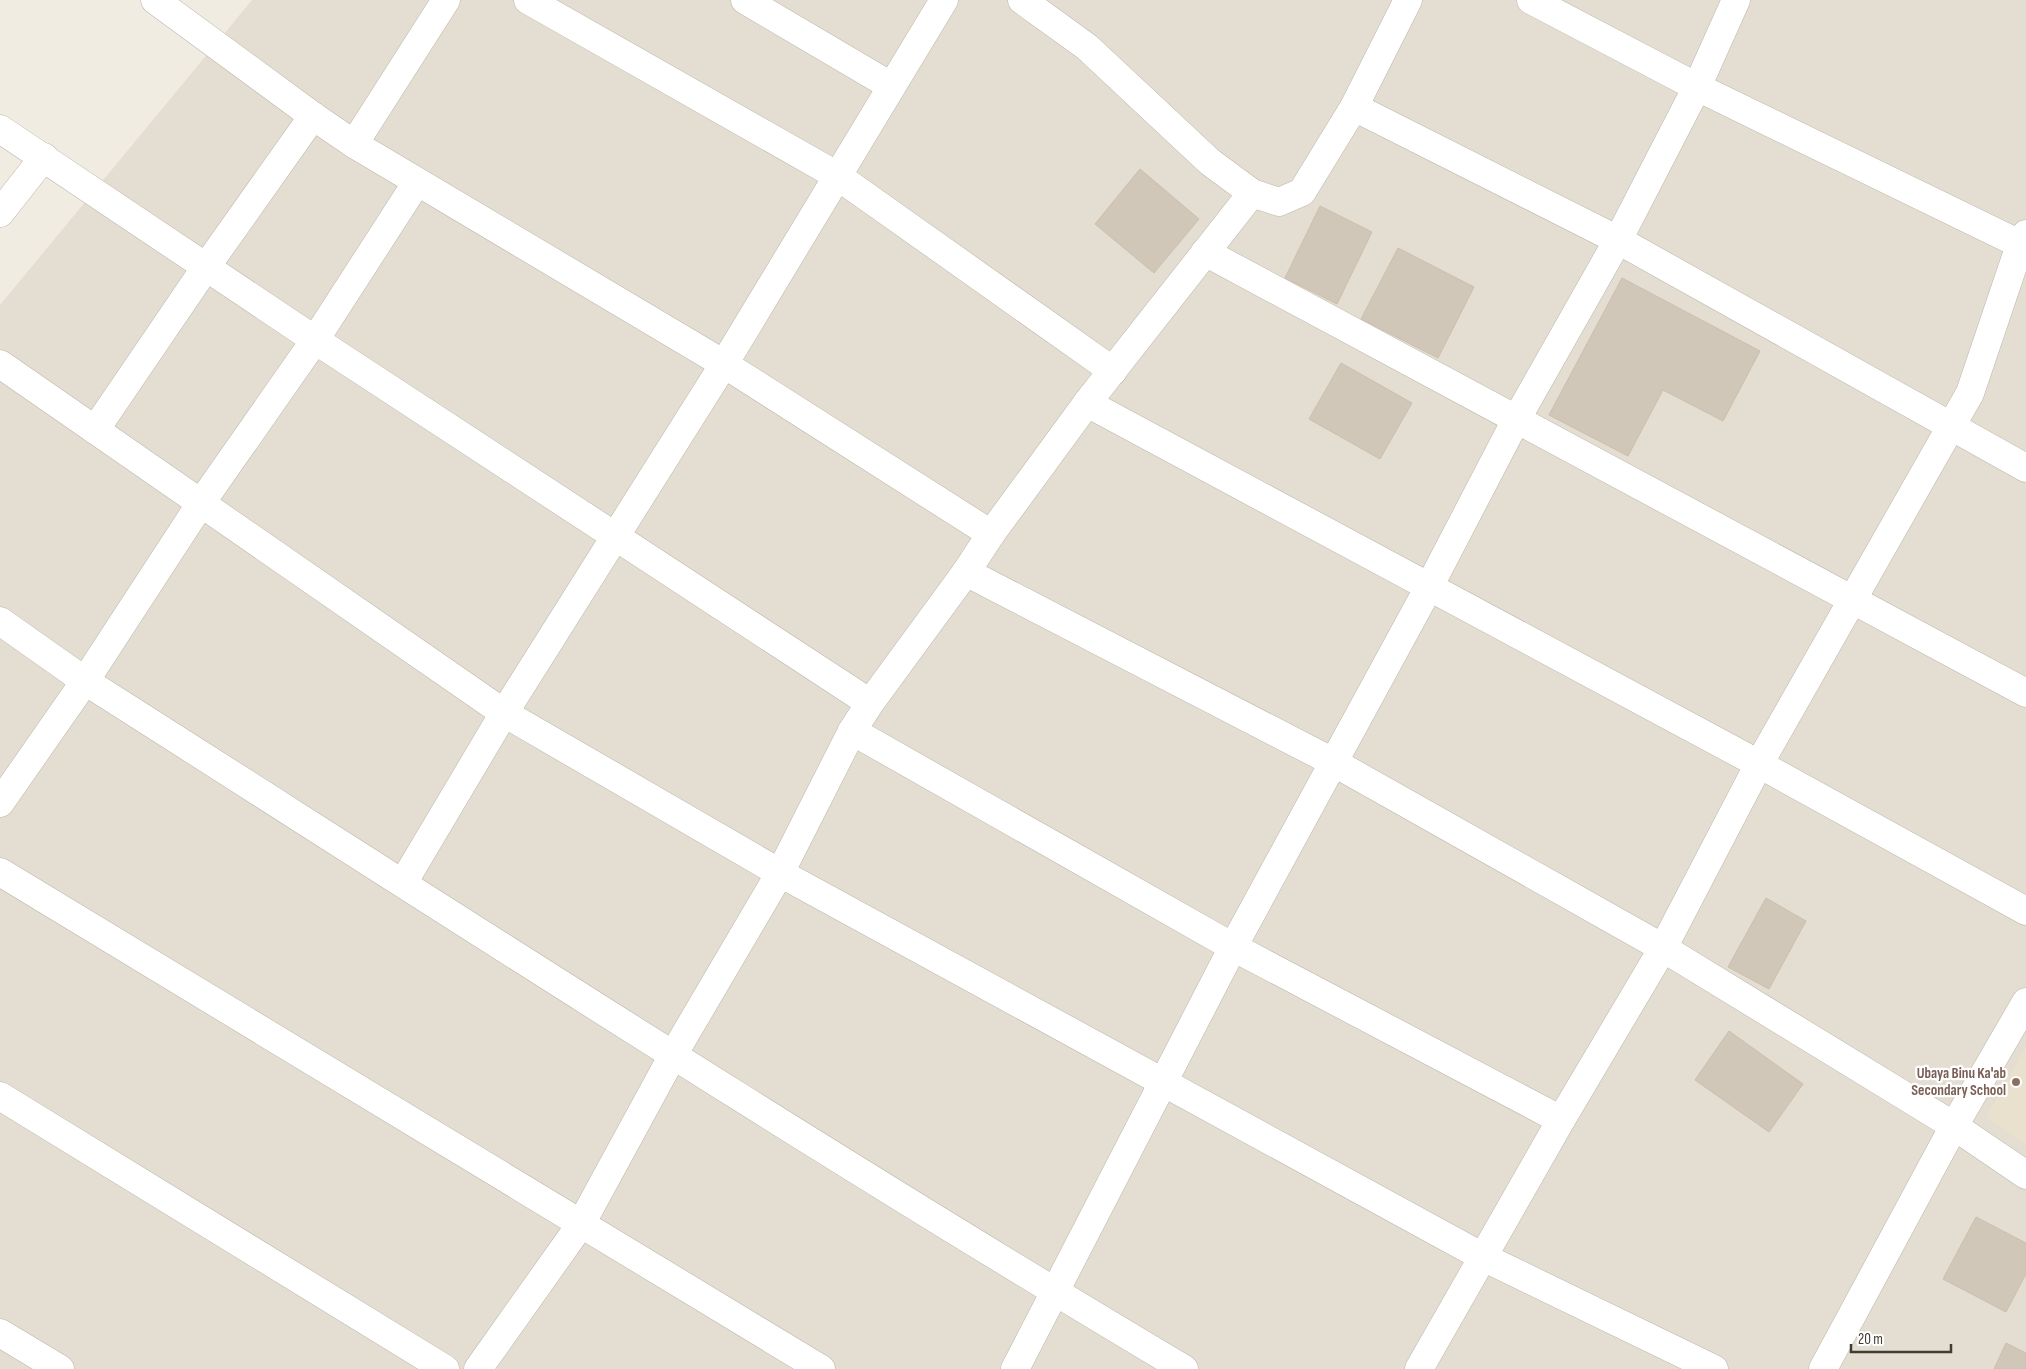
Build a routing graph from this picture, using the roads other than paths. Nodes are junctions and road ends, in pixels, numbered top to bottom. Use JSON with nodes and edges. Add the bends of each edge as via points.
{"nodes":[{"id":1,"x":155,"y":0,"type":"edge"},
{"id":2,"x":446,"y":0,"type":"edge"},
{"id":3,"x":528,"y":0,"type":"edge"},
{"id":4,"x":745,"y":0,"type":"edge"},
{"id":5,"x":944,"y":0,"type":"edge"},
{"id":6,"x":1022,"y":0,"type":"edge"},
{"id":7,"x":1408,"y":0,"type":"edge"},
{"id":8,"x":1531,"y":0,"type":"edge"},
{"id":9,"x":1736,"y":0,"type":"edge"},
{"id":10,"x":891,"y":86,"type":"junction"},
{"id":11,"x":1697,"y":87,"type":"junction"},
{"id":12,"x":1354,"y":107,"type":"junction"},
{"id":13,"x":313,"y":116,"type":"junction"},
{"id":14,"x":0,"y":129,"type":"edge"},
{"id":15,"x":354,"y":144,"type":"junction"},
{"id":16,"x":44,"y":157,"type":"junction"},
{"id":17,"x":836,"y":175,"type":"junction"},
{"id":18,"x":417,"y":182,"type":"junction"},
{"id":19,"x":1252,"y":193,"type":"junction"},
{"id":20,"x":0,"y":213,"type":"edge"},
{"id":21,"x":1618,"y":240,"type":"junction"},
{"id":22,"x":2024,"y":242,"type":"edge"},
{"id":23,"x":1205,"y":252,"type":"junction"},
{"id":24,"x":206,"y":267,"type":"junction"},
{"id":25,"x":315,"y":340,"type":"junction"},
{"id":26,"x":0,"y":364,"type":"edge"},
{"id":27,"x":724,"y":364,"type":"junction"},
{"id":28,"x":1113,"y":371,"type":"junction"},
{"id":29,"x":1087,"y":404,"type":"junction"},
{"id":30,"x":1516,"y":420,"type":"junction"},
{"id":31,"x":1951,"y":426,"type":"junction"},
{"id":32,"x":96,"y":430,"type":"junction"},
{"id":33,"x":2026,"y":468,"type":"edge"},
{"id":34,"x":201,"y":503,"type":"junction"},
{"id":35,"x":991,"y":534,"type":"junction"},
{"id":36,"x":615,"y":536,"type":"junction"},
{"id":37,"x":966,"y":572,"type":"junction"},
{"id":38,"x":1429,"y":587,"type":"junction"},
{"id":39,"x":1853,"y":599,"type":"junction"},
{"id":40,"x":0,"y":621,"type":"edge"},
{"id":41,"x":85,"y":681,"type":"junction"},
{"id":42,"x":2026,"y":693,"type":"edge"},
{"id":43,"x":870,"y":703,"type":"junction"},
{"id":44,"x":504,"y":713,"type":"junction"},
{"id":45,"x":852,"y":731,"type":"junction"},
{"id":46,"x":1332,"y":762,"type":"junction"},
{"id":47,"x":1759,"y":764,"type":"junction"},
{"id":48,"x":0,"y":803,"type":"edge"},
{"id":49,"x":0,"y":872,"type":"edge"},
{"id":50,"x":780,"y":873,"type":"junction"},
{"id":51,"x":403,"y":883,"type":"junction"},
{"id":52,"x":2026,"y":911,"type":"edge"},
{"id":53,"x":1233,"y":946,"type":"junction"},
{"id":54,"x":1663,"y":948,"type":"junction"},
{"id":55,"x":2026,"y":1002,"type":"edge"},
{"id":56,"x":674,"y":1055,"type":"junction"},
{"id":57,"x":1162,"y":1082,"type":"junction"},
{"id":58,"x":0,"y":1096,"type":"edge"},
{"id":59,"x":1562,"y":1120,"type":"junction"},
{"id":60,"x":1954,"y":1126,"type":"junction"},
{"id":61,"x":2026,"y":1175,"type":"edge"},
{"id":62,"x":581,"y":1224,"type":"junction"},
{"id":63,"x":1482,"y":1257,"type":"junction"},
{"id":64,"x":1055,"y":1292,"type":"junction"},
{"id":65,"x":0,"y":1333,"type":"edge"},
{"id":66,"x":60,"y":1369,"type":"edge"},
{"id":67,"x":445,"y":1369,"type":"edge"},
{"id":68,"x":478,"y":1369,"type":"edge"},
{"id":69,"x":822,"y":1369,"type":"edge"},
{"id":70,"x":1015,"y":1369,"type":"edge"},
{"id":71,"x":1184,"y":1369,"type":"edge"},
{"id":72,"x":1419,"y":1369,"type":"edge"},
{"id":73,"x":1714,"y":1369,"type":"edge"},
{"id":74,"x":1823,"y":1369,"type":"edge"}],
"edges":[{"from":1,"to":13,"type":"street"},
{"from":2,"to":15,"type":"street"},
{"from":3,"to":17,"type":"street"},
{"from":4,"to":10,"type":"street"},
{"from":5,"to":10,"type":"street"},
{"from":6,"to":19,"type":"street","via":[[1087,48],[1210,162]]},
{"from":7,"to":12,"type":"street"},
{"from":8,"to":11,"type":"street"},
{"from":9,"to":11,"type":"street"},
{"from":10,"to":17,"type":"street"},
{"from":11,"to":21,"type":"street"},
{"from":11,"to":22,"type":"street"},
{"from":12,"to":19,"type":"street","via":[[1302,192],[1280,202]]},
{"from":12,"to":21,"type":"street"},
{"from":13,"to":15,"type":"street"},
{"from":13,"to":24,"type":"street"},
{"from":14,"to":16,"type":"street"},
{"from":15,"to":18,"type":"street"},
{"from":16,"to":20,"type":"street"},
{"from":16,"to":24,"type":"street"},
{"from":17,"to":27,"type":"street"},
{"from":17,"to":28,"type":"street"},
{"from":18,"to":25,"type":"street"},
{"from":18,"to":27,"type":"street"},
{"from":19,"to":23,"type":"street"},
{"from":21,"to":30,"type":"street"},
{"from":21,"to":31,"type":"street"},
{"from":22,"to":31,"type":"street","via":[[1970,393]]},
{"from":23,"to":28,"type":"street"},
{"from":23,"to":30,"type":"street"},
{"from":24,"to":25,"type":"street"},
{"from":24,"to":32,"type":"street"},
{"from":25,"to":34,"type":"street"},
{"from":25,"to":36,"type":"street"},
{"from":26,"to":32,"type":"street"},
{"from":27,"to":35,"type":"street"},
{"from":27,"to":36,"type":"street"},
{"from":28,"to":29,"type":"street"},
{"from":29,"to":35,"type":"street"},
{"from":29,"to":38,"type":"street"},
{"from":30,"to":38,"type":"street"},
{"from":30,"to":39,"type":"street"},
{"from":31,"to":33,"type":"street"},
{"from":31,"to":39,"type":"street"},
{"from":32,"to":34,"type":"street"},
{"from":34,"to":41,"type":"street"},
{"from":34,"to":44,"type":"street"},
{"from":35,"to":37,"type":"street"},
{"from":36,"to":43,"type":"street"},
{"from":36,"to":44,"type":"street"},
{"from":37,"to":43,"type":"street"},
{"from":37,"to":46,"type":"street"},
{"from":38,"to":46,"type":"street"},
{"from":38,"to":47,"type":"street"},
{"from":39,"to":42,"type":"street"},
{"from":39,"to":47,"type":"street"},
{"from":40,"to":41,"type":"street"},
{"from":41,"to":48,"type":"street"},
{"from":41,"to":51,"type":"street"},
{"from":43,"to":45,"type":"street"},
{"from":44,"to":50,"type":"street"},
{"from":44,"to":51,"type":"street"},
{"from":45,"to":50,"type":"street"},
{"from":45,"to":53,"type":"street"},
{"from":46,"to":53,"type":"street"},
{"from":46,"to":54,"type":"street"},
{"from":47,"to":52,"type":"street"},
{"from":47,"to":54,"type":"street"},
{"from":49,"to":62,"type":"street"},
{"from":50,"to":56,"type":"street"},
{"from":50,"to":57,"type":"street"},
{"from":51,"to":56,"type":"street"},
{"from":53,"to":57,"type":"street"},
{"from":53,"to":59,"type":"street"},
{"from":54,"to":59,"type":"street"},
{"from":54,"to":60,"type":"street"},
{"from":55,"to":60,"type":"street"},
{"from":56,"to":62,"type":"street"},
{"from":56,"to":64,"type":"street"},
{"from":57,"to":63,"type":"street"},
{"from":57,"to":64,"type":"street"},
{"from":58,"to":67,"type":"street"},
{"from":59,"to":63,"type":"street"},
{"from":60,"to":61,"type":"street"},
{"from":60,"to":74,"type":"street"},
{"from":62,"to":68,"type":"street"},
{"from":62,"to":69,"type":"street"},
{"from":63,"to":72,"type":"street"},
{"from":63,"to":73,"type":"street"},
{"from":64,"to":70,"type":"street"},
{"from":64,"to":71,"type":"street"},
{"from":65,"to":66,"type":"street"}]}
